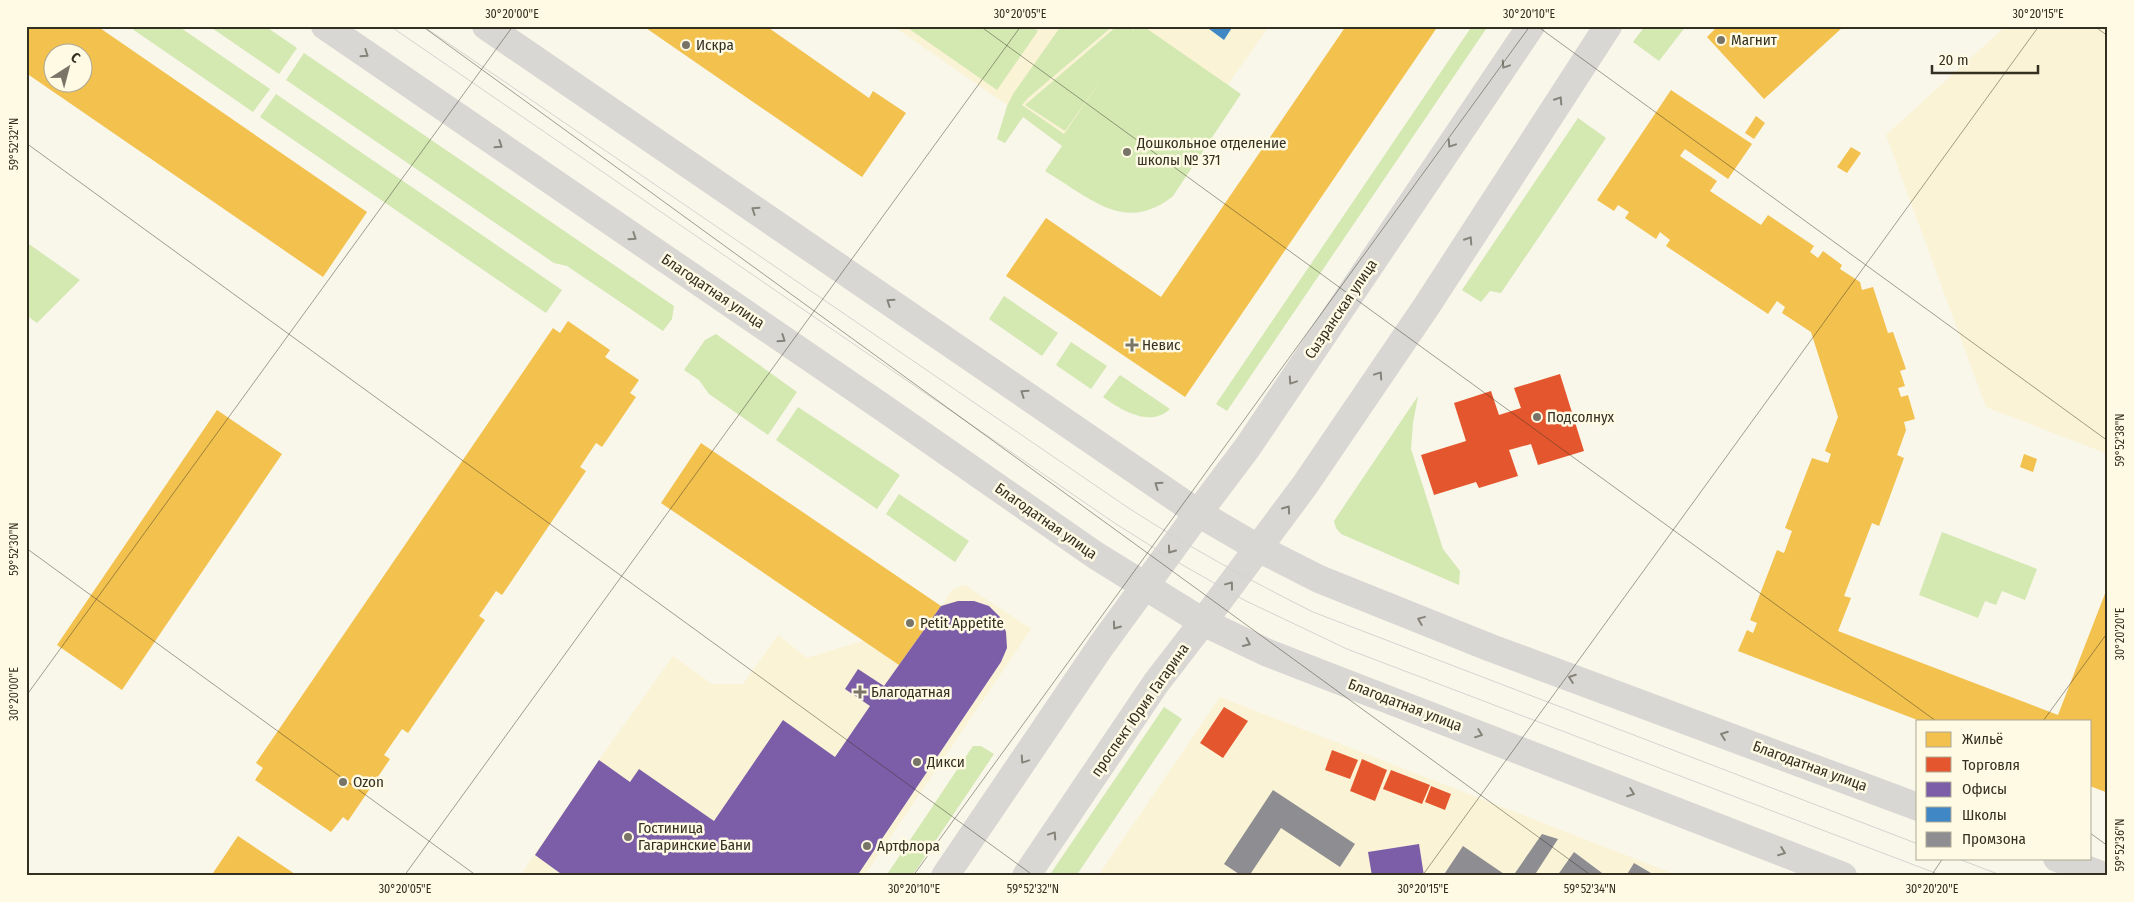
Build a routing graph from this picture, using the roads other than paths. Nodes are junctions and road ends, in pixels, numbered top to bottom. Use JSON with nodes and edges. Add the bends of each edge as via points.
{"nodes":[{"id":1,"x":325,"y":26,"type":"edge"},
{"id":2,"x":486,"y":26,"type":"edge"},
{"id":3,"x":1531,"y":26,"type":"edge"},
{"id":4,"x":1608,"y":26,"type":"edge"},
{"id":5,"x":1198,"y":512,"type":"junction"},
{"id":6,"x":1258,"y":548,"type":"junction"},
{"id":7,"x":1145,"y":587,"type":"junction"},
{"id":8,"x":1203,"y":622,"type":"junction"},
{"id":9,"x":1916,"y":806,"type":"edge"},
{"id":10,"x":2062,"y":860,"type":"edge"},
{"id":11,"x":945,"y":876,"type":"edge"},
{"id":12,"x":1026,"y":876,"type":"edge"},
{"id":13,"x":1843,"y":876,"type":"edge"},
{"id":14,"x":2104,"y":876,"type":"edge"}],
"edges":[{"from":1,"to":7,"type":"main road","name":"Благодатная улица","one_way":true},
{"from":5,"to":2,"type":"main road","name":"Благодатная улица","one_way":true},
{"from":3,"to":5,"type":"main road","name":"Сызранская улица","one_way":true,"via":[[1247,448]]},
{"from":6,"to":4,"type":"main road","one_way":true,"via":[[1428,304]]},
{"from":5,"to":6,"type":"main road","name":"Благодатная улица"},
{"from":5,"to":7,"type":"main road","name":"Сызранская улица","one_way":true},
{"from":8,"to":6,"type":"main road","name":"проспект Юрия Гагарина","one_way":true},
{"from":9,"to":6,"type":"main road","name":"Благодатная улица","one_way":true,"via":[[1491,648],[1320,579]]},
{"from":7,"to":8,"type":"main road","name":"Благодатная улица"},
{"from":7,"to":11,"type":"main road","one_way":true,"via":[[1101,646]]},
{"from":12,"to":8,"type":"main road","name":"проспект Юрия Гагарина","one_way":true,"via":[[1156,683]]},
{"from":8,"to":13,"type":"main road","name":"Благодатная улица","one_way":true,"via":[[1268,653]]},
{"from":10,"to":14,"type":"main road"}]}
